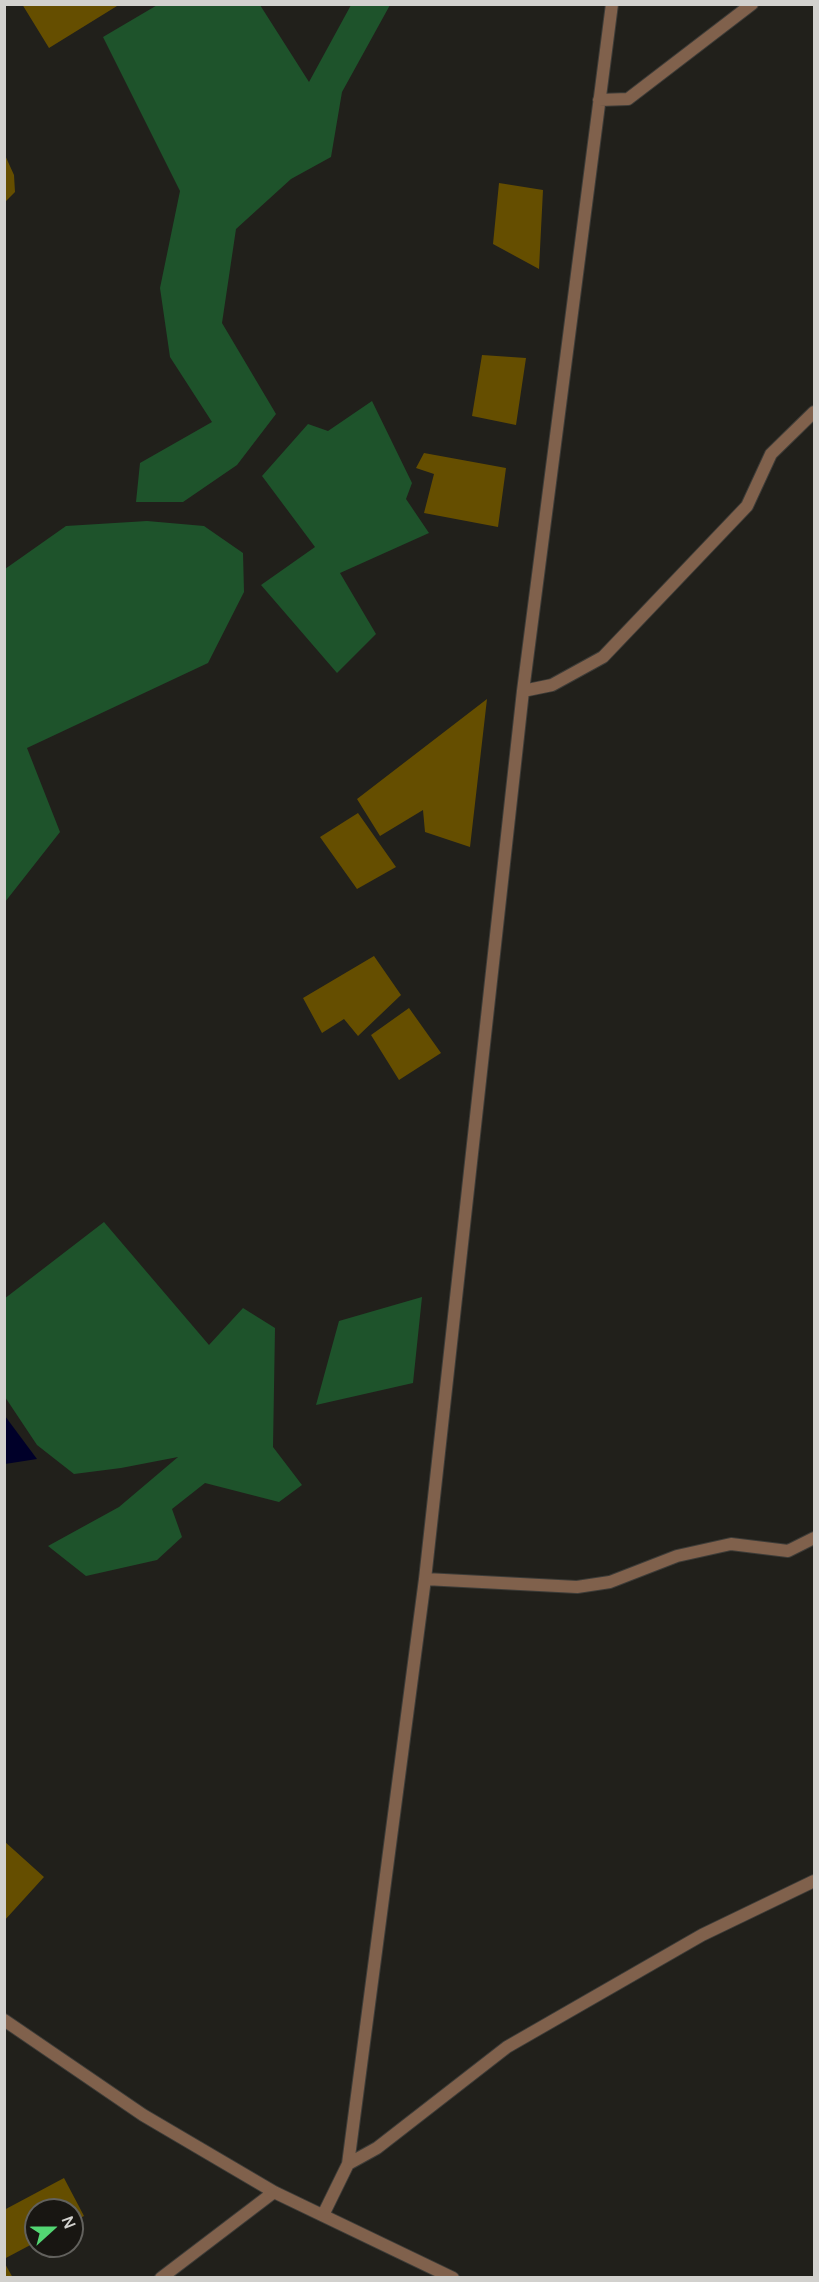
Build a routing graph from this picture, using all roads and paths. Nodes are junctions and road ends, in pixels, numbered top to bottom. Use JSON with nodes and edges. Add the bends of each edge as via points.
{"nodes":[{"id":1,"x":612,"y":4,"type":"edge"},
{"id":2,"x":752,"y":4,"type":"edge"},
{"id":3,"x":599,"y":100,"type":"junction"},
{"id":4,"x":814,"y":412,"type":"edge"},
{"id":5,"x":523,"y":691,"type":"junction"},
{"id":6,"x":814,"y":1538,"type":"edge"},
{"id":7,"x":425,"y":1580,"type":"junction"},
{"id":8,"x":814,"y":1881,"type":"edge"},
{"id":9,"x":4,"y":2020,"type":"edge"},
{"id":10,"x":348,"y":2164,"type":"junction"},
{"id":11,"x":274,"y":2192,"type":"junction"},
{"id":12,"x":323,"y":2215,"type":"junction"},
{"id":13,"x":161,"y":2277,"type":"edge"},
{"id":14,"x":453,"y":2277,"type":"edge"}],
"edges":[{"from":1,"to":3,"type":"street"},
{"from":2,"to":3,"type":"street","via":[[628,99]]},
{"from":3,"to":5,"type":"street"},
{"from":4,"to":5,"type":"street","via":[[771,454],[747,506],[603,657],[552,685]]},
{"from":5,"to":7,"type":"street"},
{"from":6,"to":7,"type":"street","via":[[788,1551],[731,1544],[677,1556],[610,1582],[577,1587]]},
{"from":7,"to":10,"type":"street"},
{"from":8,"to":10,"type":"street","via":[[702,1935],[507,2047],[377,2148]]},
{"from":9,"to":11,"type":"street","via":[[143,2115]]},
{"from":10,"to":12,"type":"street"},
{"from":11,"to":12,"type":"street"},
{"from":11,"to":13,"type":"street"},
{"from":12,"to":14,"type":"street"}]}
